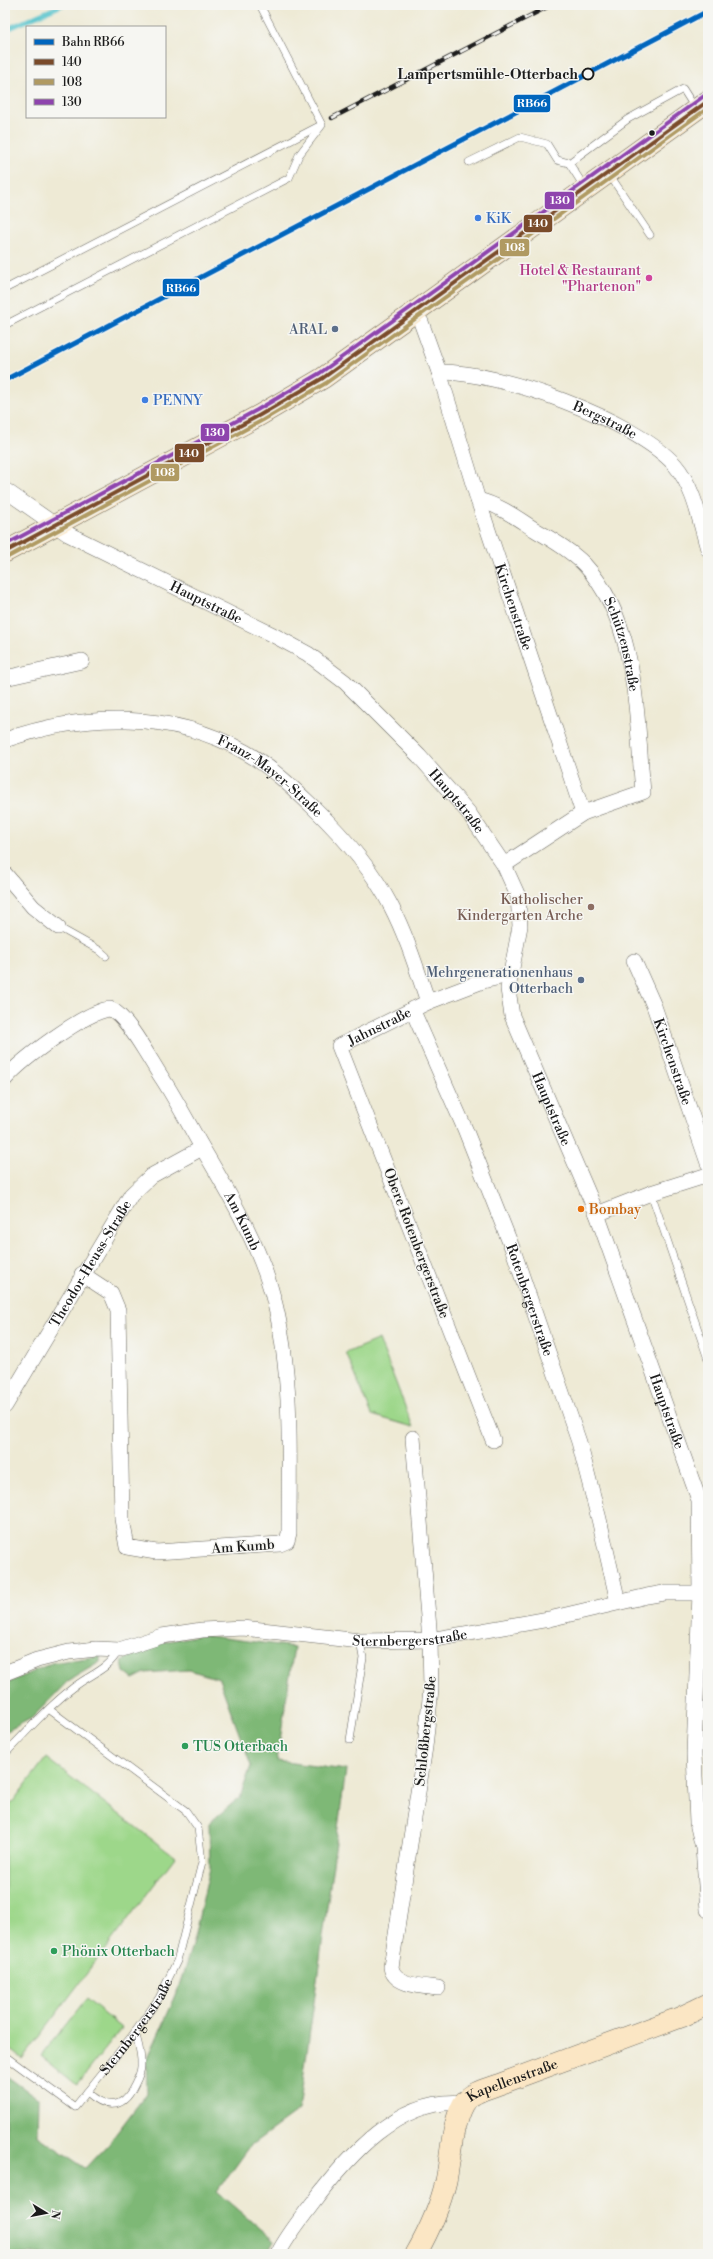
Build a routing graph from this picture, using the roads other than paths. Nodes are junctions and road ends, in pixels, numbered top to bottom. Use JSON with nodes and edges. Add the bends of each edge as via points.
{"nodes":[{"id":1,"x":260,"y":5,"type":"edge"},
{"id":2,"x":702,"y":105,"type":"edge"},
{"id":3,"x":322,"y":125,"type":"junction"},
{"id":4,"x":469,"y":162,"type":"dead end"},
{"id":5,"x":569,"y":163,"type":"junction"},
{"id":6,"x":608,"y":172,"type":"junction"},
{"id":7,"x":586,"y":188,"type":"junction"},
{"id":8,"x":650,"y":235,"type":"dead end"},
{"id":9,"x":5,"y":289,"type":"edge"},
{"id":10,"x":414,"y":312,"type":"junction"},
{"id":11,"x":5,"y":325,"type":"edge"},
{"id":12,"x":439,"y":372,"type":"junction"},
{"id":13,"x":5,"y":490,"type":"edge"},
{"id":14,"x":478,"y":500,"type":"junction"},
{"id":15,"x":55,"y":526,"type":"junction"},
{"id":16,"x":708,"y":549,"type":"edge"},
{"id":17,"x":5,"y":552,"type":"edge"},
{"id":18,"x":82,"y":661,"type":"dead end"},
{"id":19,"x":5,"y":678,"type":"edge"},
{"id":20,"x":5,"y":740,"type":"edge"},
{"id":21,"x":583,"y":814,"type":"junction"},
{"id":22,"x":504,"y":865,"type":"junction"},
{"id":23,"x":5,"y":875,"type":"edge"},
{"id":24,"x":58,"y":927,"type":"joint"},
{"id":25,"x":106,"y":956,"type":"dead end"},
{"id":26,"x":634,"y":961,"type":"dead end"},
{"id":27,"x":509,"y":975,"type":"junction"},
{"id":28,"x":428,"y":1002,"type":"junction"},
{"id":29,"x":412,"y":1009,"type":"junction"},
{"id":30,"x":339,"y":1046,"type":"joint"},
{"id":31,"x":5,"y":1079,"type":"edge"},
{"id":32,"x":202,"y":1148,"type":"junction"},
{"id":33,"x":708,"y":1163,"type":"edge"},
{"id":34,"x":708,"y":1175,"type":"edge"},
{"id":35,"x":651,"y":1193,"type":"junction"},
{"id":36,"x":597,"y":1214,"type":"junction"},
{"id":37,"x":82,"y":1274,"type":"junction"},
{"id":38,"x":708,"y":1359,"type":"edge"},
{"id":39,"x":5,"y":1406,"type":"edge"},
{"id":40,"x":413,"y":1438,"type":"dead end"},
{"id":41,"x":493,"y":1440,"type":"dead end"},
{"id":42,"x":704,"y":1505,"type":"edge"},
{"id":43,"x":700,"y":1593,"type":"junction"},
{"id":44,"x":618,"y":1602,"type":"junction"},
{"id":45,"x":430,"y":1640,"type":"junction"},
{"id":46,"x":360,"y":1641,"type":"junction"},
{"id":47,"x":119,"y":1650,"type":"junction"},
{"id":48,"x":5,"y":1673,"type":"edge"},
{"id":49,"x":50,"y":1710,"type":"junction"},
{"id":50,"x":350,"y":1740,"type":"dead end"},
{"id":51,"x":5,"y":1754,"type":"edge"},
{"id":52,"x":708,"y":1910,"type":"edge"},
{"id":53,"x":438,"y":1988,"type":"dead end"},
{"id":54,"x":708,"y":2004,"type":"edge"},
{"id":55,"x":135,"y":2032,"type":"junction"},
{"id":56,"x":5,"y":2056,"type":"edge"},
{"id":57,"x":87,"y":2092,"type":"junction"},
{"id":58,"x":464,"y":2102,"type":"junction"},
{"id":59,"x":278,"y":2254,"type":"edge"},
{"id":60,"x":416,"y":2254,"type":"edge"}],
"edges":[{"from":1,"to":3,"type":"lane"},
{"from":2,"to":5,"type":"lane","via":[[683,89],[628,119]]},
{"from":2,"to":6,"type":"street"},
{"from":3,"to":9,"type":"lane"},
{"from":3,"to":11,"type":"lane","via":[[299,155],[289,178]]},
{"from":4,"to":5,"type":"lane","via":[[520,137],[547,144],[557,160]]},
{"from":5,"to":7,"type":"lane"},
{"from":6,"to":7,"type":"street"},
{"from":6,"to":8,"type":"lane"},
{"from":7,"to":10,"type":"street"},
{"from":10,"to":12,"type":"street","name":"Kirchenstraße","via":[[421,322]]},
{"from":10,"to":15,"type":"street","via":[[348,361],[294,396]]},
{"from":12,"to":14,"type":"street","name":"Kirchenstraße"},
{"from":12,"to":16,"type":"street","name":"Bergstraße","via":[[465,374],[539,392],[590,411],[648,443],[664,455],[683,478]]},
{"from":13,"to":15,"type":"street","name":"Hauptstraße"},
{"from":14,"to":21,"type":"street","name":"Kirchenstraße"},
{"from":14,"to":21,"type":"street","name":"Schützenstraße","via":[[497,506],[540,532],[584,564],[607,599],[623,639],[634,696],[643,792]]},
{"from":15,"to":17,"type":"street"},
{"from":15,"to":22,"type":"street","name":"Hauptstraße","via":[[275,636],[328,668],[419,756],[468,812]]},
{"from":18,"to":19,"type":"street"},
{"from":20,"to":28,"type":"street","name":"Franz-Mayer-Straße","via":[[56,726],[134,720],[193,730],[246,752],[298,793],[360,860],[391,906]]},
{"from":21,"to":22,"type":"street"},
{"from":22,"to":27,"type":"street","name":"Hauptstraße","via":[[518,896],[520,910],[520,926]]},
{"from":23,"to":24,"type":"street","via":[[33,907]]},
{"from":24,"to":25,"type":"lane"},
{"from":26,"to":33,"type":"street","name":"Kirchenstraße","via":[[654,1006]]},
{"from":27,"to":28,"type":"street","name":"Jahnstraße","via":[[483,981]]},
{"from":27,"to":36,"type":"street","name":"Hauptstraße","via":[[510,1001],[518,1034]]},
{"from":28,"to":29,"type":"street","name":"Jahnstraße"},
{"from":29,"to":30,"type":"street","name":"Jahnstraße"},
{"from":29,"to":44,"type":"street","name":"Rotenbergerstraße","via":[[465,1129],[513,1250],[579,1442]]},
{"from":30,"to":41,"type":"street","name":"Obere Rotenbergerstraße"},
{"from":31,"to":32,"type":"street","via":[[28,1056],[95,1013],[102,1010],[113,1011],[128,1026],[167,1086]]},
{"from":32,"to":37,"type":"street","name":"Theodor-Heuss-Straße","via":[[169,1165],[138,1187],[123,1205]]},
{"from":32,"to":37,"type":"street","name":"Am Kumb","via":[[232,1198],[258,1253],[275,1306],[286,1383],[289,1525],[287,1541],[280,1544],[156,1552],[127,1547],[124,1542],[122,1519],[118,1310],[111,1293]]},
{"from":34,"to":35,"type":"street"},
{"from":35,"to":36,"type":"street"},
{"from":35,"to":38,"type":"lane"},
{"from":36,"to":42,"type":"street","name":"Hauptstraße"},
{"from":37,"to":39,"type":"street","name":"Theodor-Heuss-Straße"},
{"from":40,"to":45,"type":"street","name":"Schloßbergstraße"},
{"from":42,"to":43,"type":"street","name":"Hauptstraße"},
{"from":43,"to":44,"type":"street","name":"Sternbergerstraße","via":[[664,1593]]},
{"from":43,"to":52,"type":"street","name":"Hauptstraße","via":[[694,1754],[697,1823],[705,1867]]},
{"from":44,"to":45,"type":"street","name":"Sternbergerstraße","via":[[542,1620]]},
{"from":45,"to":46,"type":"street","name":"Sternbergerstraße"},
{"from":45,"to":53,"type":"street","name":"Schloßbergstraße","via":[[429,1715],[392,1973],[400,1980]]},
{"from":46,"to":47,"type":"street","name":"Sternbergerstraße","via":[[242,1628],[162,1636]]},
{"from":46,"to":50,"type":"lane","via":[[363,1658]]},
{"from":47,"to":48,"type":"street","name":"Sternbergerstraße","via":[[69,1652],[37,1660]]},
{"from":47,"to":49,"type":"lane","via":[[112,1662],[74,1687]]},
{"from":49,"to":51,"type":"lane"},
{"from":49,"to":55,"type":"lane","name":"Sternbergerstraße","via":[[186,1811],[198,1828],[202,1862],[176,1961],[159,1998]]},
{"from":54,"to":58,"type":"street","name":"Kapellenstraße","via":[[681,2018],[474,2094]]},
{"from":55,"to":57,"type":"lane","name":"Sternbergerstraße"},
{"from":55,"to":57,"type":"lane","via":[[141,2066],[132,2092],[116,2104],[99,2102]]},
{"from":56,"to":57,"type":"lane","name":"Sternbergerstraße","via":[[75,2107]]},
{"from":58,"to":59,"type":"street","name":"Kapellenstraße","via":[[434,2103],[412,2111],[378,2134],[337,2172],[292,2231]]},
{"from":58,"to":60,"type":"street","via":[[454,2132],[440,2203]]}]}
